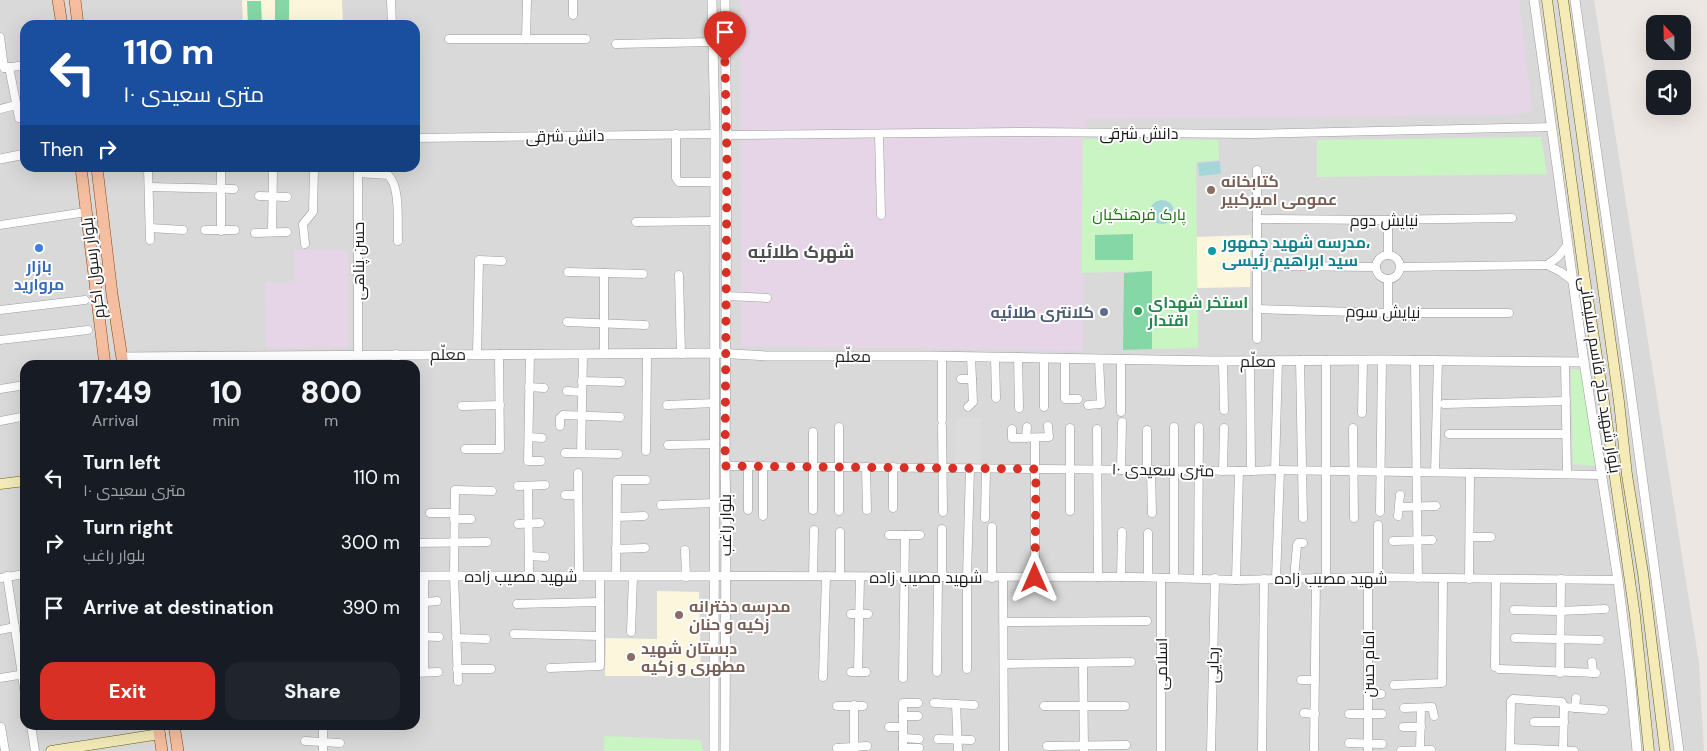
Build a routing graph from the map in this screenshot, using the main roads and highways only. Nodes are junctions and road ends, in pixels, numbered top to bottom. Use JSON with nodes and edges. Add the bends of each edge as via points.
{"nodes":[{"id":1,"x":58,"y":0,"type":"edge"},
{"id":2,"x":75,"y":0,"type":"edge"},
{"id":3,"x":1547,"y":0,"type":"edge"},
{"id":4,"x":1563,"y":0,"type":"edge"},
{"id":5,"x":61,"y":20,"type":"edge"},
{"id":6,"x":77,"y":20,"type":"edge"},
{"id":7,"x":81,"y":172,"type":"edge"},
{"id":8,"x":98,"y":172,"type":"edge"},
{"id":9,"x":92,"y":256,"type":"junction"},
{"id":10,"x":109,"y":260,"type":"junction"},
{"id":11,"x":112,"y":294,"type":"junction"},
{"id":12,"x":90,"y":300,"type":"junction"},
{"id":13,"x":104,"y":360,"type":"edge"},
{"id":14,"x":122,"y":360,"type":"edge"},
{"id":15,"x":1624,"y":446,"type":"junction"},
{"id":16,"x":1611,"y":447,"type":"junction"},
{"id":17,"x":20,"y":481,"type":"edge"},
{"id":18,"x":0,"y":484,"type":"edge"},
{"id":19,"x":159,"y":730,"type":"edge"},
{"id":20,"x":175,"y":730,"type":"edge"},
{"id":21,"x":51,"y":751,"type":"edge"},
{"id":22,"x":162,"y":751,"type":"edge"},
{"id":23,"x":178,"y":751,"type":"edge"},
{"id":24,"x":1649,"y":751,"type":"edge"},
{"id":25,"x":1665,"y":751,"type":"edge"}],
"edges":[{"from":1,"to":5,"type":"main road"},
{"from":2,"to":6,"type":"main road"},
{"from":3,"to":16,"type":"main road","name":"بلوار شهید حاج قاسم سلیمانی"},
{"from":4,"to":15,"type":"main road","name":"بلوار شهید حاج قاسم سلیمانی"},
{"from":7,"to":9,"type":"main road","name":"بلوار رسول اکرم"},
{"from":8,"to":10,"type":"main road","name":"بلوار رسول اکرم"},
{"from":9,"to":10,"type":"main road","via":[[99,267]]},
{"from":9,"to":12,"type":"main road","name":"بلوار رسول اکرم"},
{"from":10,"to":11,"type":"main road","name":"بلوار رسول اکرم"},
{"from":11,"to":12,"type":"main road","via":[[105,290]]},
{"from":11,"to":14,"type":"main road","name":"بلوار رسول اکرم"},
{"from":12,"to":13,"type":"main road","name":"بلوار رسول اکرم"},
{"from":15,"to":16,"type":"main road"},
{"from":15,"to":25,"type":"main road","name":"بلوار شهید حاج قاسم سلیمانی","via":[[1644,573]]},
{"from":16,"to":24,"type":"main road","name":"بلوار شهید حاج قاسم سلیمانی"},
{"from":17,"to":18,"type":"main road"},
{"from":19,"to":21,"type":"main road"},
{"from":19,"to":22,"type":"main road"},
{"from":20,"to":23,"type":"main road"}]}
